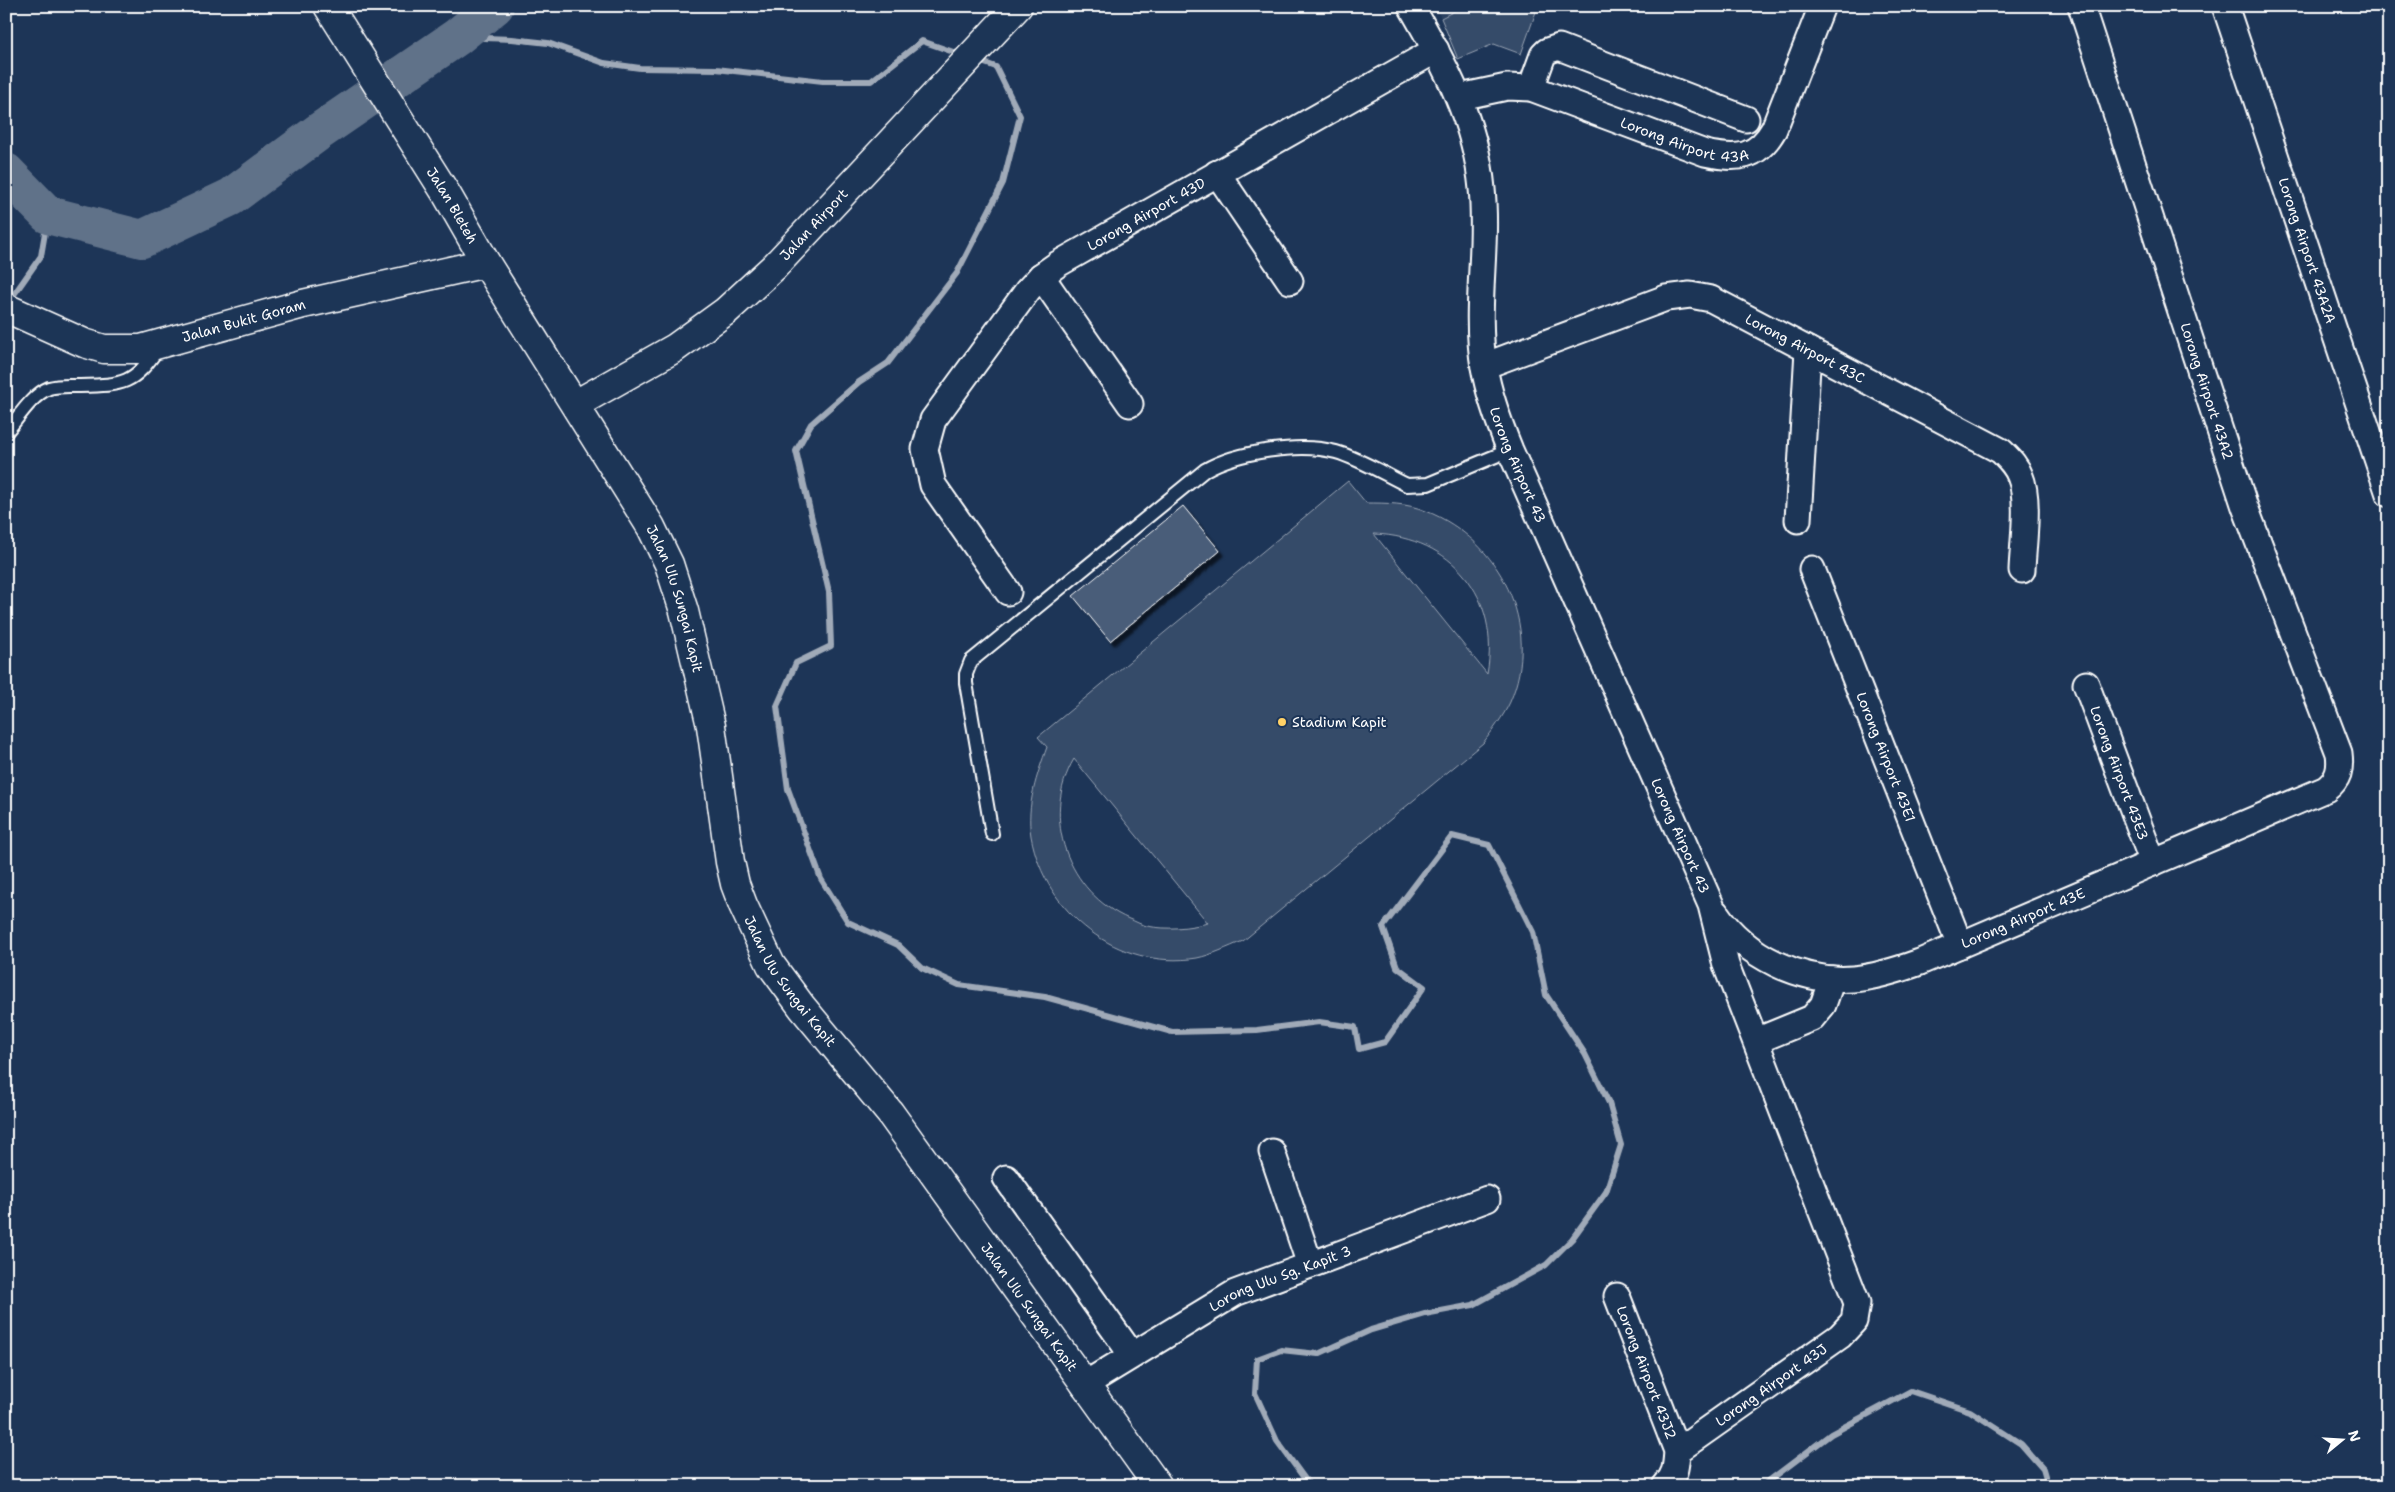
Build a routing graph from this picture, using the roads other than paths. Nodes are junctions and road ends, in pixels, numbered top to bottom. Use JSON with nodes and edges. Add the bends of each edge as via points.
{"nodes":[{"id":1,"x":328,"y":6,"type":"edge"},
{"id":2,"x":1018,"y":6,"type":"edge"},
{"id":3,"x":1411,"y":6,"type":"edge"},
{"id":4,"x":1822,"y":6,"type":"edge"},
{"id":5,"x":2081,"y":6,"type":"edge"},
{"id":6,"x":2225,"y":6,"type":"edge"},
{"id":7,"x":1436,"y":50,"type":"junction"},
{"id":8,"x":1531,"y":88,"type":"junction"},
{"id":9,"x":1460,"y":97,"type":"junction"},
{"id":10,"x":1746,"y":119,"type":"dead end"},
{"id":11,"x":1217,"y":174,"type":"junction"},
{"id":12,"x":486,"y":263,"type":"junction"},
{"id":13,"x":1041,"y":276,"type":"junction"},
{"id":14,"x":1290,"y":281,"type":"dead end"},
{"id":15,"x":6,"y":308,"type":"edge"},
{"id":16,"x":160,"y":345,"type":"junction"},
{"id":17,"x":1808,"y":350,"type":"junction"},
{"id":18,"x":1484,"y":366,"type":"junction"},
{"id":19,"x":576,"y":404,"type":"junction"},
{"id":20,"x":1130,"y":404,"type":"dead end"},
{"id":21,"x":6,"y":432,"type":"edge"},
{"id":22,"x":1510,"y":450,"type":"junction"},
{"id":23,"x":2389,"y":494,"type":"edge"},
{"id":24,"x":1798,"y":520,"type":"dead end"},
{"id":25,"x":1812,"y":569,"type":"dead end"},
{"id":26,"x":2022,"y":570,"type":"dead end"},
{"id":27,"x":1008,"y":592,"type":"dead end"},
{"id":28,"x":2086,"y":684,"type":"dead end"},
{"id":29,"x":2340,"y":773,"type":"joint"},
{"id":30,"x":992,"y":834,"type":"dead end"},
{"id":31,"x":2153,"y":863,"type":"junction"},
{"id":32,"x":1711,"y":905,"type":"junction"},
{"id":33,"x":1960,"y":945,"type":"junction"},
{"id":34,"x":1832,"y":979,"type":"junction"},
{"id":35,"x":1756,"y":1041,"type":"junction"},
{"id":36,"x":1272,"y":1152,"type":"dead end"},
{"id":37,"x":1006,"y":1178,"type":"dead end"},
{"id":38,"x":1487,"y":1200,"type":"dead end"},
{"id":39,"x":1310,"y":1265,"type":"junction"},
{"id":40,"x":1617,"y":1296,"type":"dead end"},
{"id":41,"x":1132,"y":1355,"type":"junction"},
{"id":42,"x":1084,"y":1385,"type":"junction"},
{"id":43,"x":1677,"y":1451,"type":"junction"},
{"id":44,"x":1158,"y":1486,"type":"edge"},
{"id":45,"x":1665,"y":1486,"type":"edge"}],
"edges":[{"from":1,"to":12,"type":"main road","name":"Jalan Bleteh"},
{"from":2,"to":19,"type":"main road","name":"Jalan Airport","via":[[774,266],[726,310],[675,348]]},
{"from":3,"to":7,"type":"street","name":"Lorong Airport 43"},
{"from":4,"to":8,"type":"street","name":"Lorong Airport 43A","via":[[1774,129],[1756,151],[1739,156],[1705,153]]},
{"from":5,"to":29,"type":"street","name":"Lorong Airport 43A2","via":[[2245,507],[2339,753]]},
{"from":6,"to":23,"type":"street","name":"Lorong Airport 43A2A"},
{"from":7,"to":9,"type":"street","name":"Lorong Airport 43"},
{"from":7,"to":11,"type":"street","name":"Lorong Airport 43D"},
{"from":8,"to":9,"type":"street","name":"Lorong Airport 43A","via":[[1507,88]]},
{"from":8,"to":10,"type":"street","via":[[1544,55],[1559,47]]},
{"from":9,"to":18,"type":"street","name":"Lorong Airport 43","via":[[1482,188],[1481,332]]},
{"from":11,"to":13,"type":"street","name":"Lorong Airport 43D"},
{"from":11,"to":14,"type":"street"},
{"from":12,"to":16,"type":"main road","name":"Jalan Bukit Goram","via":[[303,304]]},
{"from":12,"to":19,"type":"main road","name":"Jalan Bleteh"},
{"from":13,"to":20,"type":"street"},
{"from":13,"to":27,"type":"street","name":"Lorong Airport 43D","via":[[933,420],[925,449],[933,485]]},
{"from":15,"to":16,"type":"main road","name":"Jalan Bukit Goram","via":[[104,349],[121,351]]},
{"from":16,"to":21,"type":"lane","via":[[134,378],[109,385],[57,386],[45,390]]},
{"from":17,"to":18,"type":"street","name":"Lorong Airport 43C","via":[[1711,299],[1678,295]]},
{"from":17,"to":24,"type":"street"},
{"from":17,"to":26,"type":"street","name":"Lorong Airport 43C","via":[[2001,451],[2014,463],[2021,478],[2024,500]]},
{"from":18,"to":22,"type":"street","name":"Lorong Airport 43","via":[[1493,406]]},
{"from":19,"to":42,"type":"main road","name":"Jalan Ulu Sungai Kapit","via":[[651,527],[669,564],[684,611],[711,726],[730,862],[743,905],[771,966],[890,1113]]},
{"from":22,"to":30,"type":"lane","via":[[1417,486],[1406,485],[1338,453],[1316,449],[1248,453],[1205,470],[971,661],[966,683]]},
{"from":22,"to":32,"type":"street","name":"Lorong Airport 43"},
{"from":25,"to":33,"type":"street","name":"Lorong Airport 43E1"},
{"from":28,"to":31,"type":"street","name":"Lorong Airport 43E3"},
{"from":29,"to":31,"type":"street","name":"Lorong Airport 43E","via":[[2326,789]]},
{"from":31,"to":33,"type":"street","name":"Lorong Airport 43E"},
{"from":32,"to":34,"type":"street","name":"Lorong Airport 43E","via":[[1724,925],[1760,955],[1806,975]]},
{"from":32,"to":35,"type":"street","via":[[1726,965]]},
{"from":33,"to":34,"type":"street","name":"Lorong Airport 43E","via":[[1898,970],[1853,979]]},
{"from":34,"to":35,"type":"street","via":[[1823,1005],[1812,1018]]},
{"from":35,"to":43,"type":"street","name":"Lorong Airport 43J","via":[[1852,1285],[1857,1312],[1854,1321],[1840,1336]]},
{"from":36,"to":39,"type":"street"},
{"from":37,"to":41,"type":"street"},
{"from":38,"to":39,"type":"street","name":"Lorong Ulu Sg. Kapit 3"},
{"from":39,"to":41,"type":"street","name":"Lorong Ulu Sg. Kapit 3","via":[[1223,1298]]},
{"from":40,"to":43,"type":"street","name":"Lorong Airport 43J2"},
{"from":41,"to":42,"type":"street","name":"Lorong Ulu Sg. Kapit 3"},
{"from":42,"to":44,"type":"main road","name":"Jalan Ulu Sungai Kapit"},
{"from":43,"to":45,"type":"street","via":[[1676,1469]]}]}
